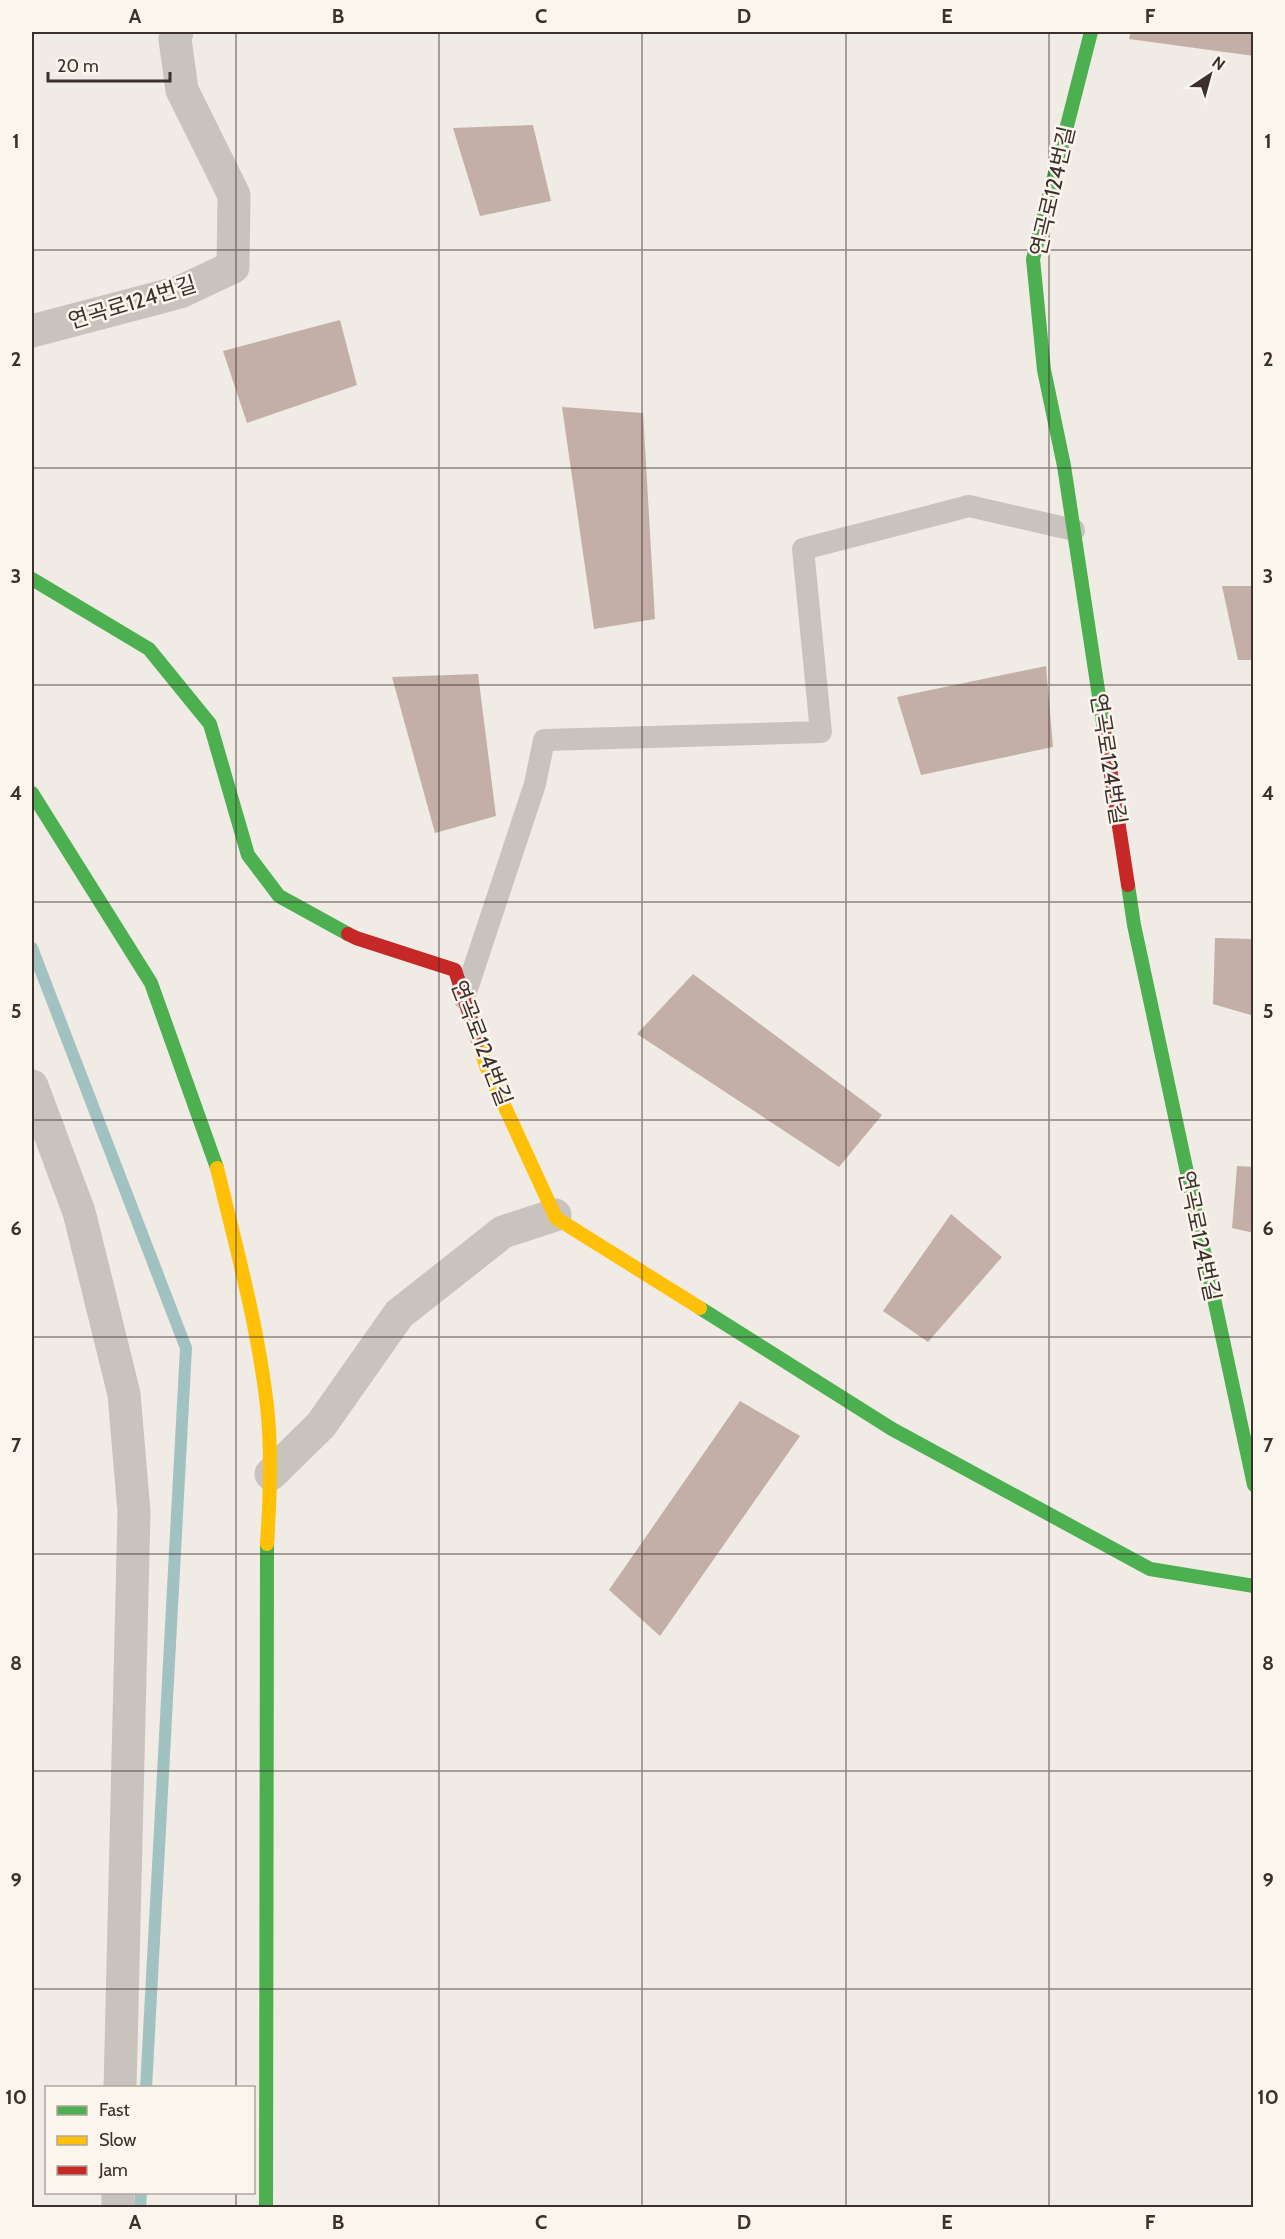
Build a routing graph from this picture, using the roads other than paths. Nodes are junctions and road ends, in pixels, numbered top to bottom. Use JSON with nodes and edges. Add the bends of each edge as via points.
{"nodes":[{"id":1,"x":177,"y":32,"type":"edge"},
{"id":2,"x":1090,"y":32,"type":"edge"},
{"id":3,"x":32,"y":331,"type":"edge"},
{"id":4,"x":1074,"y":530,"type":"junction"},
{"id":5,"x":32,"y":579,"type":"edge"},
{"id":6,"x":32,"y":794,"type":"edge"},
{"id":7,"x":464,"y":998,"type":"junction"},
{"id":8,"x":32,"y":1086,"type":"edge"},
{"id":9,"x":555,"y":1215,"type":"junction"},
{"id":10,"x":271,"y":1474,"type":"junction"},
{"id":11,"x":1254,"y":1485,"type":"edge"},
{"id":12,"x":1254,"y":1586,"type":"edge"},
{"id":13,"x":120,"y":2086,"type":"edge"},
{"id":14,"x":266,"y":2208,"type":"edge"}],
"edges":[{"from":1,"to":3,"type":"street","name":"연곡로124번길","via":[[182,90],[234,195],[233,267],[180,292]]},
{"from":2,"to":4,"type":"street","name":"연곡로124번길","via":[[1033,259],[1044,370]]},
{"from":4,"to":7,"type":"lane","via":[[969,506],[803,549],[821,732],[544,740],[536,784]]},
{"from":4,"to":11,"type":"street","name":"연곡로124번길","via":[[1134,925]]},
{"from":5,"to":7,"type":"street","name":"연곡로124번길","via":[[149,649],[210,724],[248,855],[279,896],[356,938],[454,970]]},
{"from":6,"to":10,"type":"street","via":[[151,983],[215,1160],[249,1298],[267,1406]]},
{"from":7,"to":9,"type":"street","name":"연곡로124번길","via":[[486,1066]]},
{"from":8,"to":13,"type":"street","via":[[79,1212],[124,1394],[134,1512]]},
{"from":9,"to":10,"type":"street","via":[[503,1232],[399,1314],[321,1425]]},
{"from":9,"to":12,"type":"street","name":"연곡로124번길","via":[[892,1429],[1150,1569]]},
{"from":10,"to":14,"type":"street","via":[[266,1572]]}]}
